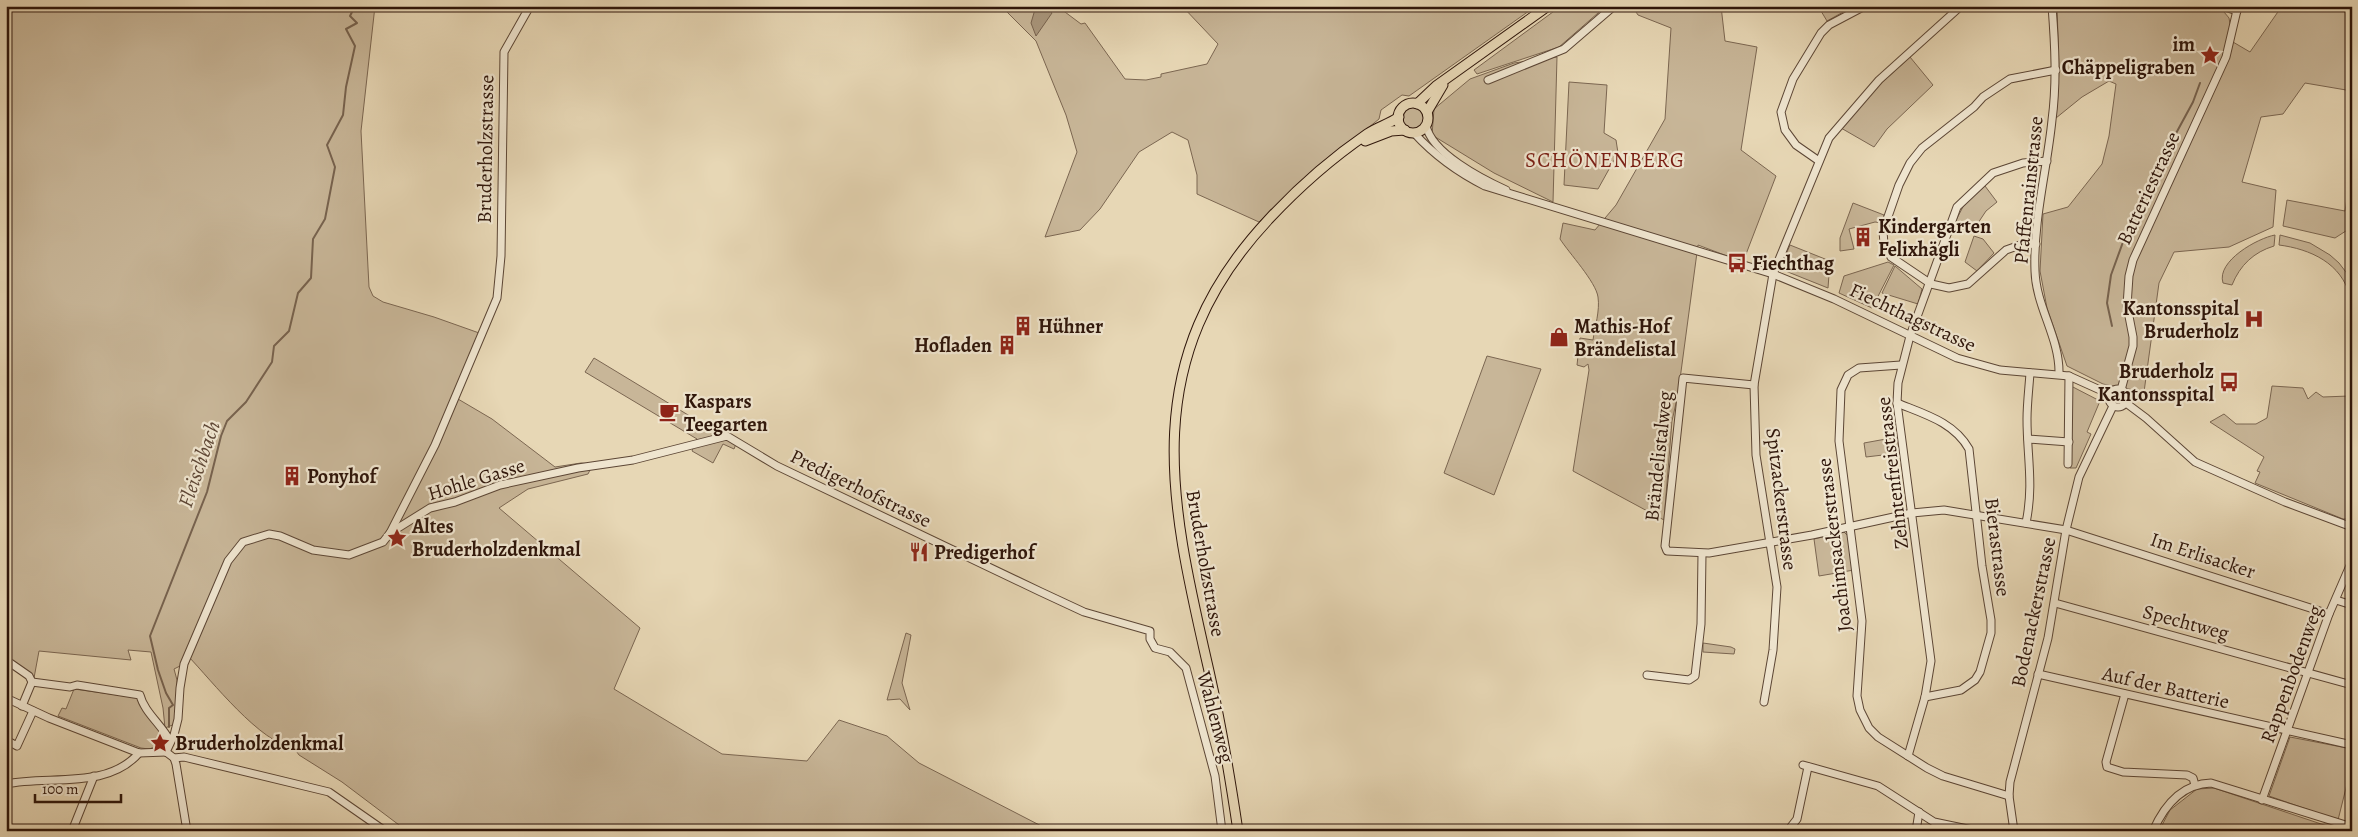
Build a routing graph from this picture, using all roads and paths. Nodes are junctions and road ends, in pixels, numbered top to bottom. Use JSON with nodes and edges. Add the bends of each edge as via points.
{"nodes":[{"id":1,"x":530,"y":6,"type":"edge"},
{"id":2,"x":1548,"y":6,"type":"edge"},
{"id":3,"x":1614,"y":6,"type":"edge"},
{"id":4,"x":1865,"y":6,"type":"edge"},
{"id":5,"x":1961,"y":6,"type":"edge"},
{"id":6,"x":2052,"y":6,"type":"edge"},
{"id":7,"x":2222,"y":6,"type":"edge"},
{"id":8,"x":2238,"y":8,"type":"edge"},
{"id":9,"x":2056,"y":70,"type":"junction"},
{"id":10,"x":1449,"y":77,"type":"junction"},
{"id":11,"x":1488,"y":80,"type":"dead end"},
{"id":12,"x":1417,"y":104,"type":"junction"},
{"id":13,"x":1427,"y":112,"type":"junction"},
{"id":14,"x":1399,"y":117,"type":"junction"},
{"id":15,"x":1426,"y":125,"type":"junction"},
{"id":16,"x":1410,"y":132,"type":"junction"},
{"id":17,"x":1349,"y":148,"type":"junction"},
{"id":18,"x":1819,"y":161,"type":"junction"},
{"id":19,"x":2047,"y":161,"type":"junction"},
{"id":20,"x":1520,"y":196,"type":"junction"},
{"id":21,"x":2036,"y":244,"type":"junction"},
{"id":22,"x":1773,"y":274,"type":"junction"},
{"id":23,"x":1931,"y":284,"type":"junction"},
{"id":24,"x":1910,"y":336,"type":"junction"},
{"id":25,"x":1901,"y":365,"type":"junction"},
{"id":26,"x":2030,"y":373,"type":"junction"},
{"id":27,"x":2059,"y":374,"type":"junction"},
{"id":28,"x":2069,"y":376,"type":"junction"},
{"id":29,"x":1754,"y":385,"type":"junction"},
{"id":30,"x":2121,"y":390,"type":"junction"},
{"id":31,"x":2109,"y":394,"type":"junction"},
{"id":32,"x":1897,"y":403,"type":"junction"},
{"id":33,"x":2126,"y":403,"type":"junction"},
{"id":34,"x":2114,"y":406,"type":"junction"},
{"id":35,"x":727,"y":436,"type":"joint"},
{"id":36,"x":2028,"y":439,"type":"junction"},
{"id":37,"x":2069,"y":442,"type":"junction"},
{"id":38,"x":2068,"y":464,"type":"dead end"},
{"id":39,"x":1912,"y":513,"type":"junction"},
{"id":40,"x":1976,"y":514,"type":"junction"},
{"id":41,"x":2026,"y":522,"type":"junction"},
{"id":42,"x":1850,"y":526,"type":"junction"},
{"id":43,"x":2352,"y":527,"type":"edge"},
{"id":44,"x":2066,"y":530,"type":"junction"},
{"id":45,"x":390,"y":533,"type":"junction"},
{"id":46,"x":1770,"y":543,"type":"junction"},
{"id":47,"x":1665,"y":549,"type":"joint"},
{"id":48,"x":1702,"y":554,"type":"junction"},
{"id":49,"x":2352,"y":561,"type":"edge"},
{"id":50,"x":2336,"y":600,"type":"junction"},
{"id":51,"x":2055,"y":603,"type":"junction"},
{"id":52,"x":2352,"y":606,"type":"edge"},
{"id":53,"x":2329,"y":614,"type":"junction"},
{"id":54,"x":1150,"y":631,"type":"joint"},
{"id":55,"x":6,"y":660,"type":"edge"},
{"id":56,"x":2309,"y":672,"type":"junction"},
{"id":57,"x":2038,"y":674,"type":"junction"},
{"id":58,"x":1647,"y":675,"type":"dead end"},
{"id":59,"x":32,"y":682,"type":"junction"},
{"id":60,"x":2352,"y":686,"type":"edge"},
{"id":61,"x":2125,"y":694,"type":"junction"},
{"id":62,"x":1925,"y":697,"type":"junction"},
{"id":63,"x":6,"y":698,"type":"edge"},
{"id":64,"x":1764,"y":702,"type":"dead end"},
{"id":65,"x":22,"y":706,"type":"junction"},
{"id":66,"x":33,"y":711,"type":"junction"},
{"id":67,"x":2287,"y":732,"type":"junction"},
{"id":68,"x":6,"y":740,"type":"edge"},
{"id":69,"x":170,"y":742,"type":"junction"},
{"id":70,"x":2352,"y":745,"type":"edge"},
{"id":71,"x":166,"y":752,"type":"junction"},
{"id":72,"x":139,"y":753,"type":"junction"},
{"id":73,"x":1908,"y":756,"type":"junction"},
{"id":74,"x":174,"y":758,"type":"junction"},
{"id":75,"x":94,"y":776,"type":"junction"},
{"id":76,"x":6,"y":784,"type":"edge"},
{"id":77,"x":2195,"y":785,"type":"junction"},
{"id":78,"x":2009,"y":796,"type":"junction"},
{"id":79,"x":2262,"y":800,"type":"junction"},
{"id":80,"x":1919,"y":812,"type":"junction"},
{"id":81,"x":2352,"y":827,"type":"edge"},
{"id":82,"x":1790,"y":828,"type":"dead end"},
{"id":83,"x":72,"y":831,"type":"edge"},
{"id":84,"x":187,"y":831,"type":"edge"},
{"id":85,"x":385,"y":831,"type":"edge"},
{"id":86,"x":1222,"y":831,"type":"edge"},
{"id":87,"x":1238,"y":831,"type":"edge"},
{"id":88,"x":1916,"y":831,"type":"edge"},
{"id":89,"x":1977,"y":831,"type":"edge"},
{"id":90,"x":2014,"y":831,"type":"edge"},
{"id":91,"x":2153,"y":831,"type":"edge"}],
"edges":[{"from":1,"to":45,"type":"street","name":"Bruderholzstrasse","via":[[504,52],[497,298],[435,445]]},
{"from":2,"to":10,"type":"main road","name":"Bruderholzstrasse"},
{"from":3,"to":11,"type":"street","via":[[1564,48]]},
{"from":4,"to":18,"type":"street","via":[[1829,25],[1821,33],[1793,79],[1781,112],[1790,137]]},
{"from":5,"to":18,"type":"street","name":"Spitzackerstrasse","via":[[1879,80],[1829,138]]},
{"from":6,"to":9,"type":"street","name":"Pfaffenrainstrasse"},
{"from":7,"to":8,"type":"street"},
{"from":8,"to":30,"type":"street","name":"Batteriestrasse","via":[[2226,57],[2133,260],[2127,306],[2133,346]]},
{"from":9,"to":19,"type":"street","name":"Pfaffenrainstrasse"},
{"from":9,"to":23,"type":"street","via":[[2010,79],[1922,148],[1910,164],[1888,212],[1883,231],[1884,244],[1891,257]]},
{"from":10,"to":12,"type":"main road","name":"Bruderholzstrasse"},
{"from":10,"to":13,"type":"main road","name":"Bruderholzstrasse"},
{"from":12,"to":13,"type":"main road"},
{"from":12,"to":14,"type":"main road","name":"Bruderholzstrasse","via":[[1406,106]]},
{"from":13,"to":15,"type":"main road","name":"Bruderholzstrasse"},
{"from":14,"to":16,"type":"main road","via":[[1400,125]]},
{"from":14,"to":17,"type":"main road","name":"Bruderholzstrasse"},
{"from":15,"to":16,"type":"main road","name":"Bruderholzstrasse","via":[[1420,131]]},
{"from":15,"to":20,"type":"street","name":"Fiechthagstrasse","via":[[1435,142],[1452,158]]},
{"from":16,"to":17,"type":"main road","name":"Bruderholzstrasse","via":[[1384,132]]},
{"from":16,"to":20,"type":"street","name":"Fiechthagstrasse","via":[[1461,174],[1493,189]]},
{"from":17,"to":87,"type":"main road","name":"Bruderholzstrasse","via":[[1269,219],[1230,268],[1192,343],[1176,408],[1173,449],[1178,524],[1229,770]]},
{"from":18,"to":22,"type":"street","name":"Spitzackerstrasse"},
{"from":19,"to":21,"type":"street","name":"Pfaffenrainstrasse"},
{"from":19,"to":23,"type":"street","name":"Zehntenfreistrasse","via":[[2023,163],[1994,173],[1957,207]]},
{"from":20,"to":22,"type":"street","name":"Fiechthagstrasse"},
{"from":21,"to":23,"type":"street","via":[[2006,250],[1968,284],[1949,288]]},
{"from":21,"to":27,"type":"street","name":"Pfaffenrainstrasse","via":[[2035,272],[2039,298],[2057,348]]},
{"from":22,"to":24,"type":"street","name":"Fiechthagstrasse"},
{"from":22,"to":29,"type":"street","name":"Spitzackerstrasse"},
{"from":23,"to":24,"type":"street","name":"Zehntenfreistrasse"},
{"from":24,"to":25,"type":"street","name":"Zehntenfreistrasse"},
{"from":24,"to":26,"type":"street","name":"Fiechthagstrasse","via":[[1977,364]]},
{"from":25,"to":32,"type":"street","name":"Zehntenfreistrasse"},
{"from":25,"to":42,"type":"street","name":"Joachimsackerstrasse","via":[[1859,368],[1843,382],[1838,431]]},
{"from":26,"to":27,"type":"street","name":"Fiechthagstrasse"},
{"from":26,"to":36,"type":"street"},
{"from":27,"to":28,"type":"street","name":"Fiechthagstrasse"},
{"from":28,"to":31,"type":"street","name":"Fiechthagstrasse"},
{"from":28,"to":37,"type":"street"},
{"from":29,"to":46,"type":"street","name":"Spitzackerstrasse","via":[[1756,455]]},
{"from":29,"to":47,"type":"street","name":"Brändelistalweg","via":[[1683,378]]},
{"from":30,"to":31,"type":"street","via":[[2116,389]]},
{"from":30,"to":33,"type":"street","via":[[2127,397]]},
{"from":31,"to":34,"type":"street","via":[[2108,400]]},
{"from":32,"to":39,"type":"street","name":"Zehntenfreistrasse"},
{"from":32,"to":40,"type":"street","name":"Bierastrasse","via":[[1951,428],[1963,438],[1972,461]]},
{"from":33,"to":34,"type":"street"},
{"from":33,"to":43,"type":"street","via":[[2195,462],[2285,502]]},
{"from":34,"to":44,"type":"street","name":"Bodenackerstrasse","via":[[2079,477]]},
{"from":35,"to":45,"type":"street","name":"Hohle Gasse","via":[[633,460],[500,485],[430,508]]},
{"from":35,"to":54,"type":"street","name":"Predigerhofstrasse","via":[[777,466],[1084,612]]},
{"from":36,"to":37,"type":"street"},
{"from":36,"to":41,"type":"street","via":[[2032,480]]},
{"from":37,"to":38,"type":"street"},
{"from":39,"to":40,"type":"street","name":"Im Erlisacker","via":[[1944,510]]},
{"from":39,"to":42,"type":"street","name":"Im Erlisacker"},
{"from":39,"to":62,"type":"street","name":"Zehntenfreistrasse","via":[[1931,661]]},
{"from":40,"to":41,"type":"street","name":"Im Erlisacker"},
{"from":40,"to":62,"type":"street","name":"Bierastrasse","via":[[1991,620],[1989,640],[1980,672],[1968,686]]},
{"from":41,"to":44,"type":"street","name":"Im Erlisacker"},
{"from":42,"to":46,"type":"street","name":"Im Erlisacker"},
{"from":42,"to":73,"type":"street","name":"Joachimsackerstrasse","via":[[1862,622],[1857,696],[1860,710],[1869,728]]},
{"from":44,"to":51,"type":"street","name":"Bodenackerstrasse"},
{"from":44,"to":53,"type":"street","name":"Im Erlisacker"},
{"from":45,"to":69,"type":"street","name":"Hohle Gasse","via":[[383,542],[349,555],[313,550],[269,534],[243,542],[228,561],[184,664],[178,719]]},
{"from":46,"to":48,"type":"street","name":"Im Erlisacker"},
{"from":46,"to":64,"type":"street","name":"Spitzackerstrasse","via":[[1777,587],[1777,619]]},
{"from":47,"to":48,"type":"street","name":"Im Erlisacker"},
{"from":48,"to":58,"type":"street","via":[[1701,624],[1696,672],[1689,680]]},
{"from":49,"to":50,"type":"street","name":"Rappenbodenweg"},
{"from":50,"to":52,"type":"street"},
{"from":50,"to":53,"type":"street","name":"Rappenbodenweg"},
{"from":51,"to":56,"type":"street","name":"Spechtweg"},
{"from":51,"to":57,"type":"street","name":"Bodenackerstrasse"},
{"from":53,"to":56,"type":"street","name":"Rappenbodenweg"},
{"from":54,"to":86,"type":"street","name":"Wahlenweg","via":[[1155,648],[1170,652],[1186,668],[1215,776]]},
{"from":55,"to":59,"type":"street","via":[[29,676]]},
{"from":56,"to":60,"type":"street","name":"Spechtweg"},
{"from":56,"to":67,"type":"street","name":"Rappenbodenweg"},
{"from":57,"to":61,"type":"street","name":"Auf der Batterie"},
{"from":57,"to":78,"type":"street","name":"Bodenackerstrasse"},
{"from":59,"to":65,"type":"street"},
{"from":59,"to":69,"type":"street","via":[[140,695],[142,705],[155,718]]},
{"from":61,"to":67,"type":"street","name":"Auf der Batterie"},
{"from":61,"to":77,"type":"street","via":[[2107,767],[2123,772],[2187,775],[2193,778]]},
{"from":62,"to":73,"type":"street","name":"Zehntenfreistrasse"},
{"from":63,"to":65,"type":"street"},
{"from":65,"to":66,"type":"street"},
{"from":66,"to":68,"type":"street","via":[[18,746]]},
{"from":66,"to":72,"type":"street"},
{"from":67,"to":70,"type":"street","name":"Auf der Batterie"},
{"from":67,"to":79,"type":"street","name":"Rappenbodenweg"},
{"from":69,"to":71,"type":"street"},
{"from":71,"to":72,"type":"street"},
{"from":71,"to":74,"type":"street"},
{"from":72,"to":75,"type":"street","via":[[117,770]]},
{"from":73,"to":78,"type":"street","name":"Joachimsackerstrasse","via":[[1943,776]]},
{"from":74,"to":84,"type":"street"},
{"from":74,"to":85,"type":"street","via":[[184,757],[329,792]]},
{"from":75,"to":76,"type":"street"},
{"from":75,"to":83,"type":"street"},
{"from":77,"to":79,"type":"street","via":[[2211,783]]},
{"from":77,"to":91,"type":"street","via":[[2166,807]]},
{"from":78,"to":90,"type":"street","name":"Bodenackerstrasse"},
{"from":79,"to":81,"type":"street"},
{"from":80,"to":82,"type":"street","via":[[1878,786],[1806,766],[1797,819]]},
{"from":80,"to":88,"type":"street"},
{"from":80,"to":89,"type":"street","via":[[1934,822]]}]}
